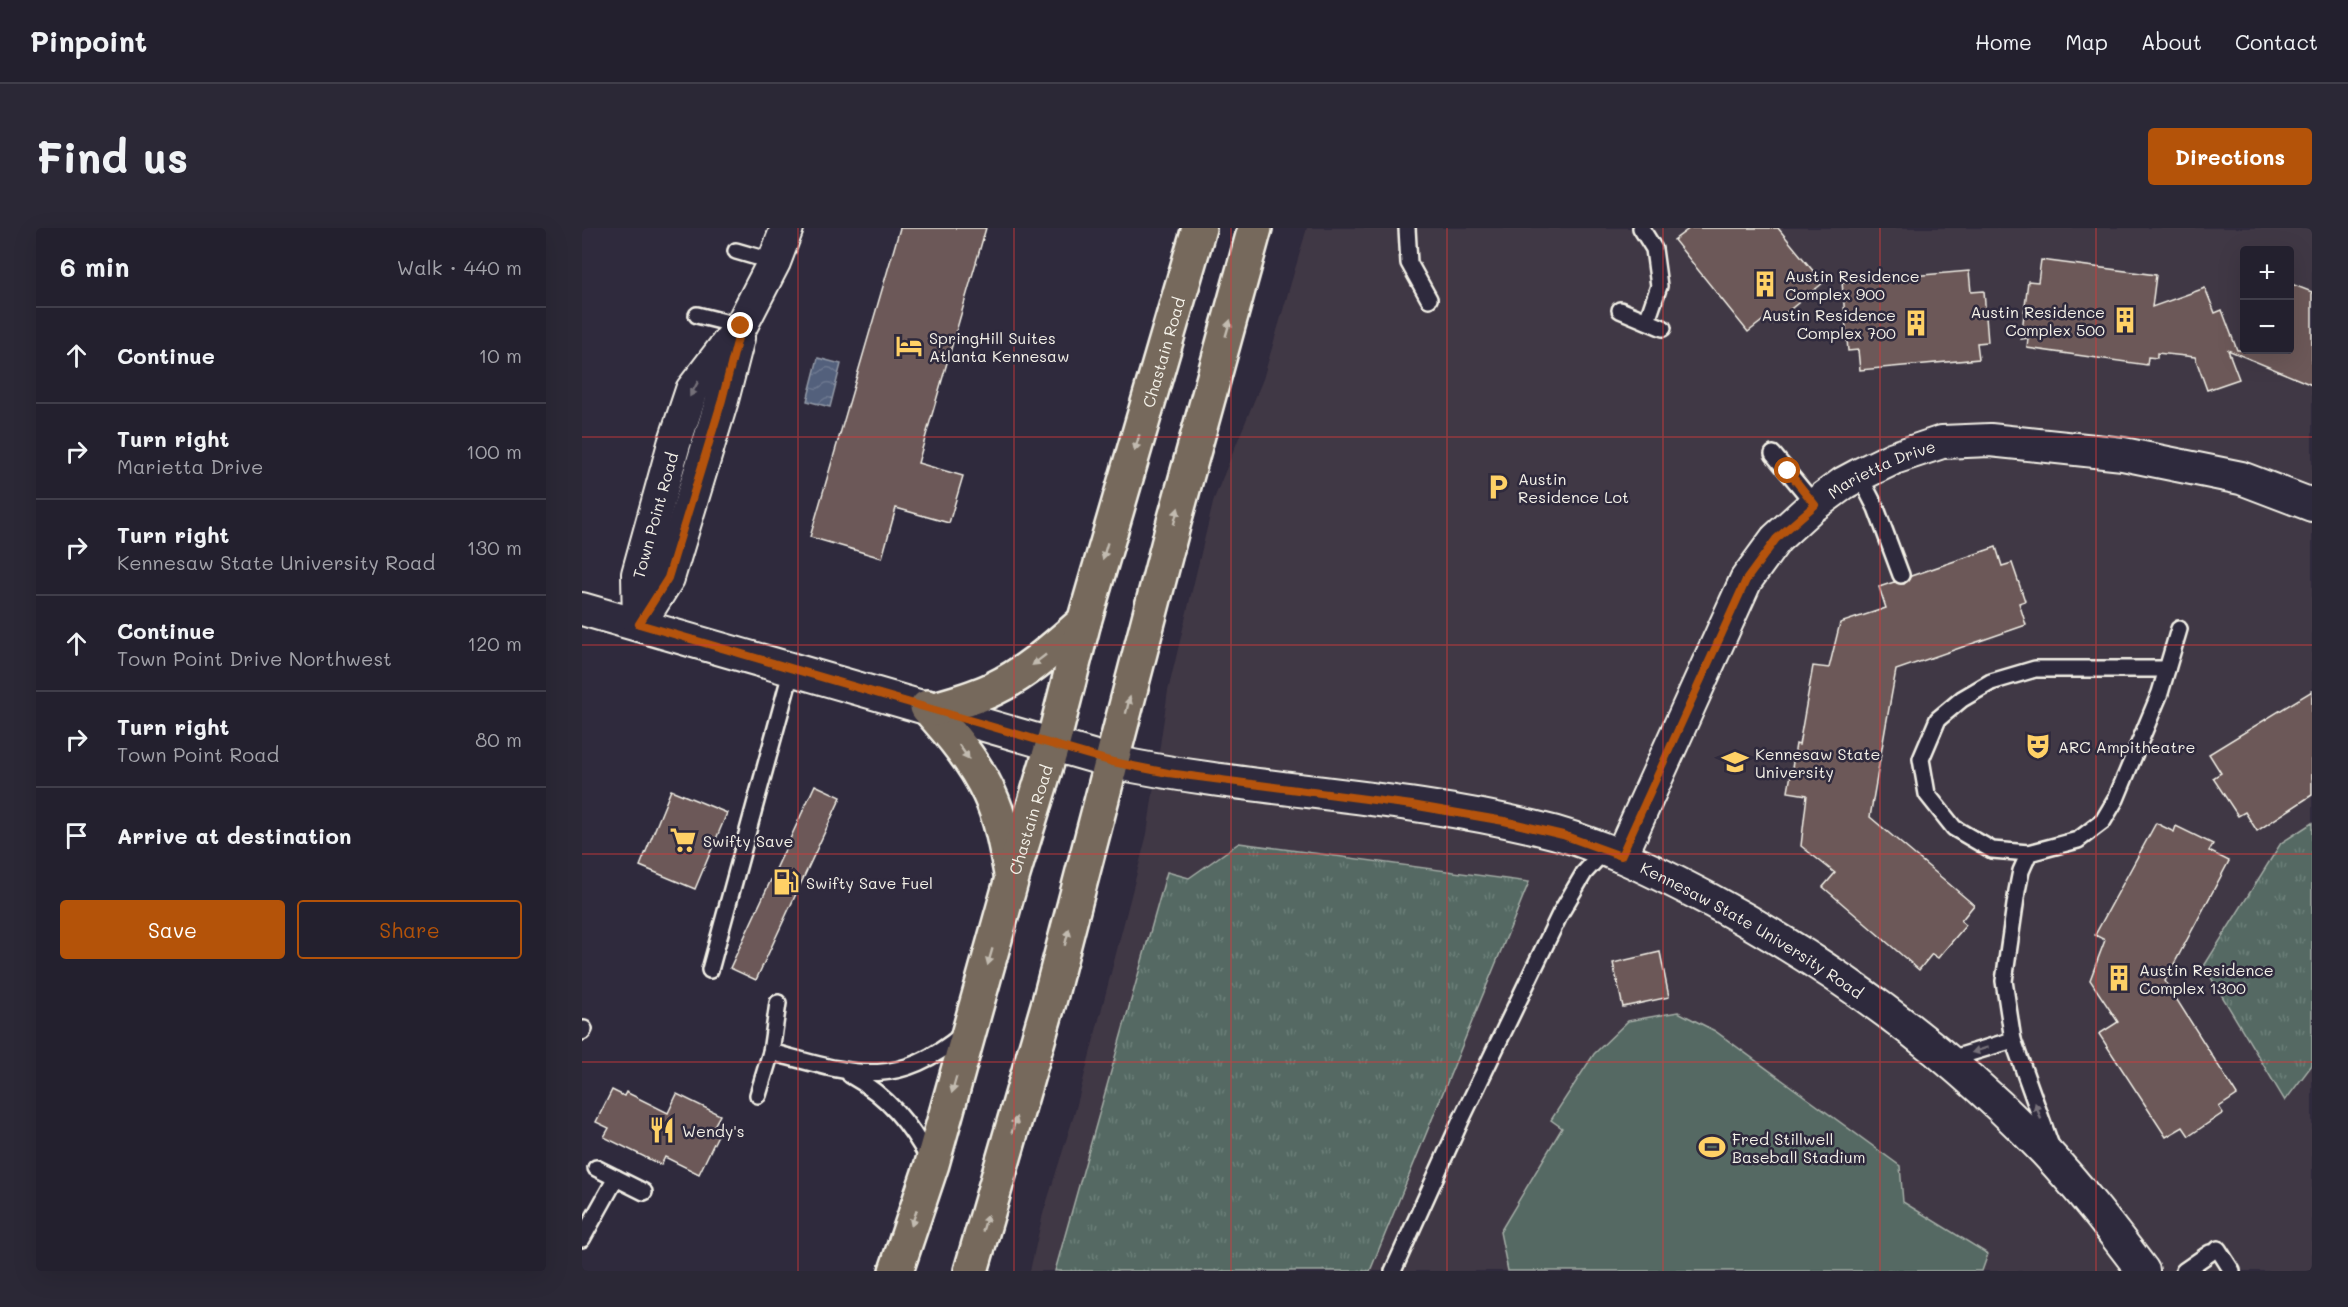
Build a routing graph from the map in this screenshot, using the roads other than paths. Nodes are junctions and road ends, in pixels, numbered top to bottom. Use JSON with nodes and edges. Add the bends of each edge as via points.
{"nodes":[{"id":1,"x":787,"y":228,"type":"edge"},
{"id":2,"x":1199,"y":228,"type":"edge"},
{"id":3,"x":1255,"y":228,"type":"edge"},
{"id":4,"x":1407,"y":228,"type":"edge"},
{"id":5,"x":1641,"y":228,"type":"edge"},
{"id":6,"x":736,"y":251,"type":"dead end"},
{"id":7,"x":774,"y":262,"type":"junction"},
{"id":8,"x":1429,"y":300,"type":"dead end"},
{"id":9,"x":1620,"y":310,"type":"dead end"},
{"id":10,"x":697,"y":315,"type":"dead end"},
{"id":11,"x":1647,"y":321,"type":"junction"},
{"id":12,"x":741,"y":326,"type":"junction"},
{"id":13,"x":1663,"y":328,"type":"dead end"},
{"id":14,"x":1773,"y":454,"type":"dead end"},
{"id":15,"x":1859,"y":475,"type":"junction"},
{"id":16,"x":2312,"y":504,"type":"edge"},
{"id":17,"x":1815,"y":505,"type":"junction"},
{"id":18,"x":1901,"y":575,"type":"dead end"},
{"id":19,"x":582,"y":609,"type":"edge"},
{"id":20,"x":1084,"y":622,"type":"junction"},
{"id":21,"x":639,"y":624,"type":"junction"},
{"id":22,"x":2179,"y":629,"type":"dead end"},
{"id":23,"x":792,"y":669,"type":"junction"},
{"id":24,"x":2167,"y":669,"type":"junction"},
{"id":25,"x":931,"y":708,"type":"junction"},
{"id":26,"x":1053,"y":743,"type":"junction"},
{"id":27,"x":1113,"y":762,"type":"junction"},
{"id":28,"x":1613,"y":853,"type":"junction"},
{"id":29,"x":2029,"y":853,"type":"junction"},
{"id":30,"x":1012,"y":879,"type":"junction"},
{"id":31,"x":710,"y":970,"type":"dead end"},
{"id":32,"x":778,"y":1003,"type":"dead end"},
{"id":33,"x":970,"y":1029,"type":"junction"},
{"id":34,"x":2013,"y":1040,"type":"junction"},
{"id":35,"x":771,"y":1052,"type":"junction"},
{"id":36,"x":1947,"y":1060,"type":"junction"},
{"id":37,"x":845,"y":1072,"type":"junction"},
{"id":38,"x":758,"y":1095,"type":"dead end"},
{"id":39,"x":932,"y":1164,"type":"junction"},
{"id":40,"x":2058,"y":1166,"type":"junction"},
{"id":41,"x":596,"y":1168,"type":"dead end"},
{"id":42,"x":616,"y":1178,"type":"junction"},
{"id":43,"x":644,"y":1192,"type":"dead end"},
{"id":44,"x":582,"y":1239,"type":"edge"},
{"id":45,"x":972,"y":1269,"type":"edge"},
{"id":46,"x":896,"y":1271,"type":"edge"},
{"id":47,"x":1393,"y":1271,"type":"edge"},
{"id":48,"x":2143,"y":1271,"type":"edge"},
{"id":49,"x":2184,"y":1271,"type":"edge"},
{"id":50,"x":2232,"y":1271,"type":"edge"}],
"edges":[{"from":1,"to":7,"type":"street","name":"Town Point Road"},
{"from":2,"to":20,"type":"main road","name":"Chastain Road","one_way":true},
{"from":27,"to":3,"type":"main road","one_way":true},
{"from":4,"to":8,"type":"lane","via":[[1409,263]]},
{"from":5,"to":11,"type":"lane","via":[[1654,249],[1659,285]]},
{"from":6,"to":7,"type":"lane"},
{"from":7,"to":12,"type":"street","name":"Town Point Road"},
{"from":9,"to":11,"type":"lane"},
{"from":10,"to":12,"type":"lane"},
{"from":11,"to":13,"type":"lane"},
{"from":12,"to":21,"type":"street","name":"Town Point Road","via":[[668,578]]},
{"from":14,"to":17,"type":"lane"},
{"from":15,"to":16,"type":"street","name":"Marietta Drive","via":[[1942,442],[1990,440],[2133,456],[2241,478]]},
{"from":15,"to":17,"type":"street","name":"Marietta Drive"},
{"from":15,"to":18,"type":"lane"},
{"from":17,"to":28,"type":"street","name":"Marietta Drive","via":[[1776,539],[1746,580]]},
{"from":19,"to":21,"type":"street","name":"Kennesaw State University Road"},
{"from":20,"to":25,"type":"main road","one_way":true,"via":[[1011,680],[970,699]]},
{"from":20,"to":26,"type":"main road","name":"Chastain Road"},
{"from":21,"to":23,"type":"street","name":"Kennesaw State University Road"},
{"from":22,"to":24,"type":"lane"},
{"from":23,"to":25,"type":"street","name":"Kennesaw State University Road"},
{"from":23,"to":31,"type":"lane"},
{"from":24,"to":29,"type":"lane","via":[[2103,821],[2078,840]]},
{"from":24,"to":29,"type":"lane","via":[[2035,669],[1991,682],[1938,719],[1921,759],[1927,794],[1954,828],[1992,850]]},
{"from":25,"to":26,"type":"street","name":"Kennesaw State University Road"},
{"from":25,"to":30,"type":"main road","one_way":true,"via":[[989,793]]},
{"from":26,"to":27,"type":"street","name":"Kennesaw State University Road"},
{"from":26,"to":30,"type":"main road","name":"Chastain Road"},
{"from":27,"to":28,"type":"street","name":"Kennesaw State University Road","via":[[1504,821],[1563,835]]},
{"from":45,"to":27,"type":"main road","one_way":true,"via":[[1050,1002]]},
{"from":28,"to":36,"type":"street","name":"Kennesaw State University Road","via":[[1741,917],[1877,1005]]},
{"from":28,"to":47,"type":"lane","via":[[1584,873],[1560,914]]},
{"from":29,"to":34,"type":"lane","via":[[2017,891],[2004,981]]},
{"from":30,"to":33,"type":"main road","name":"Chastain Road","one_way":true},
{"from":32,"to":35,"type":"lane"},
{"from":33,"to":37,"type":"lane","via":[[938,1053],[912,1066],[884,1073]]},
{"from":33,"to":39,"type":"main road","name":"Chastain Road","one_way":true},
{"from":34,"to":36,"type":"lane","one_way":true},
{"from":40,"to":34,"type":"lane","one_way":true},
{"from":35,"to":37,"type":"lane"},
{"from":35,"to":38,"type":"lane"},
{"from":36,"to":40,"type":"street","name":"Kennesaw State University Road","via":[[2010,1116]]},
{"from":37,"to":39,"type":"lane","via":[[873,1088],[893,1106]]},
{"from":39,"to":46,"type":"main road","name":"Chastain Road","one_way":true},
{"from":40,"to":48,"type":"street","name":"Kennesaw State University Road"},
{"from":41,"to":42,"type":"lane"},
{"from":42,"to":43,"type":"lane"},
{"from":42,"to":44,"type":"lane"},
{"from":49,"to":50,"type":"lane","via":[[2214,1251]]}]}
